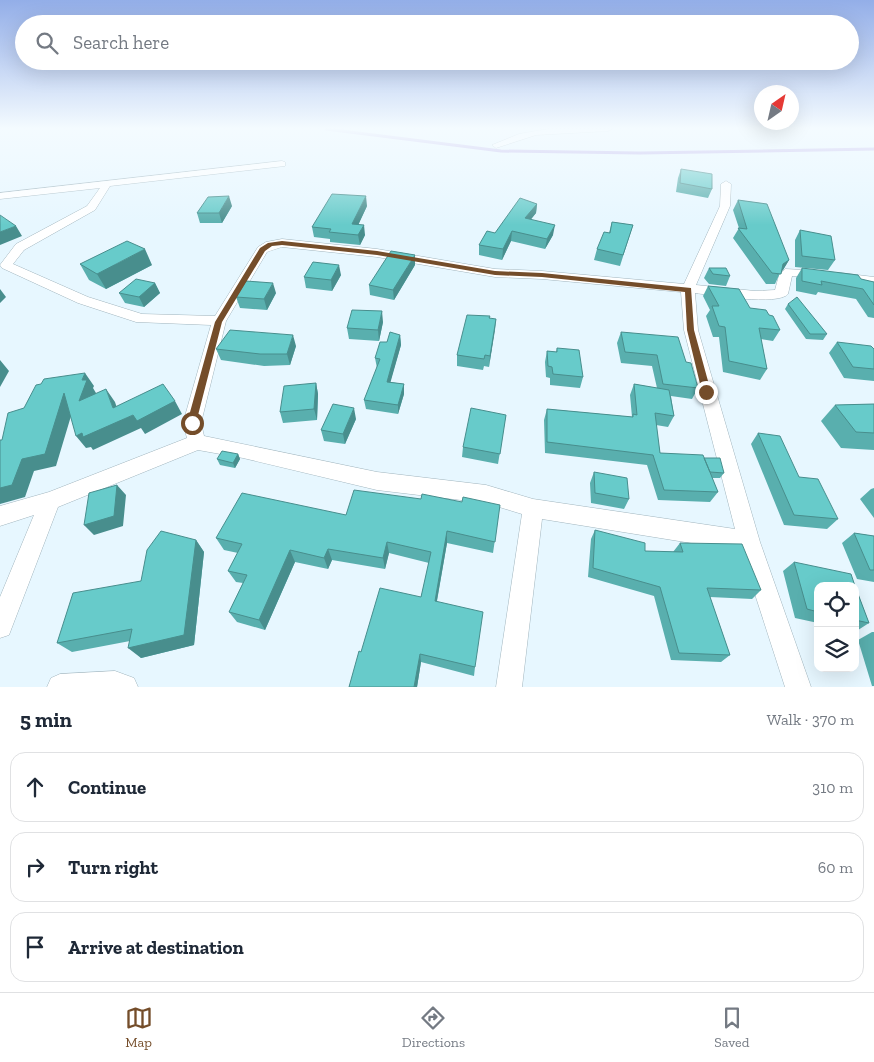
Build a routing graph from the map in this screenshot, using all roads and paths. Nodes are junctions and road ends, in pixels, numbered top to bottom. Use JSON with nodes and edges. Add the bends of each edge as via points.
{"nodes":[{"id":1,"x":282,"y":164,"type":"dead end"},
{"id":2,"x":107,"y":184,"type":"junction"},
{"id":3,"x":726,"y":184,"type":"dead end"},
{"id":4,"x":0,"y":196,"type":"edge"},
{"id":5,"x":874,"y":281,"type":"edge"},
{"id":6,"x":688,"y":290,"type":"junction"},
{"id":7,"x":219,"y":322,"type":"junction"},
{"id":8,"x":197,"y":442,"type":"junction"},
{"id":9,"x":50,"y":501,"type":"junction"},
{"id":10,"x":533,"y":508,"type":"junction"},
{"id":11,"x":0,"y":516,"type":"edge"},
{"id":12,"x":749,"y":542,"type":"junction"},
{"id":13,"x":0,"y":626,"type":"edge"},
{"id":14,"x":60,"y":687,"type":"edge"},
{"id":15,"x":125,"y":687,"type":"edge"},
{"id":16,"x":509,"y":687,"type":"edge"},
{"id":17,"x":798,"y":687,"type":"edge"}],
"edges":[{"from":1,"to":2,"type":"street"},
{"from":2,"to":4,"type":"street"},
{"from":2,"to":7,"type":"street","via":[[91,208],[20,247],[6,265],[83,300],[141,319]]},
{"from":3,"to":6,"type":"street","via":[[725,206]]},
{"from":5,"to":6,"type":"street","via":[[789,272],[785,275],[781,294],[774,296]]},
{"from":6,"to":7,"type":"street","via":[[495,273],[377,253],[282,243],[262,250]]},
{"from":6,"to":12,"type":"street","via":[[690,330]]},
{"from":7,"to":8,"type":"street","via":[[192,423]]},
{"from":8,"to":9,"type":"street"},
{"from":8,"to":10,"type":"street","via":[[377,481],[486,494]]},
{"from":9,"to":11,"type":"street"},
{"from":9,"to":13,"type":"street"},
{"from":10,"to":12,"type":"street"},
{"from":10,"to":16,"type":"street"},
{"from":12,"to":17,"type":"street"},
{"from":14,"to":15,"type":"street","via":[[115,684]]}]}
